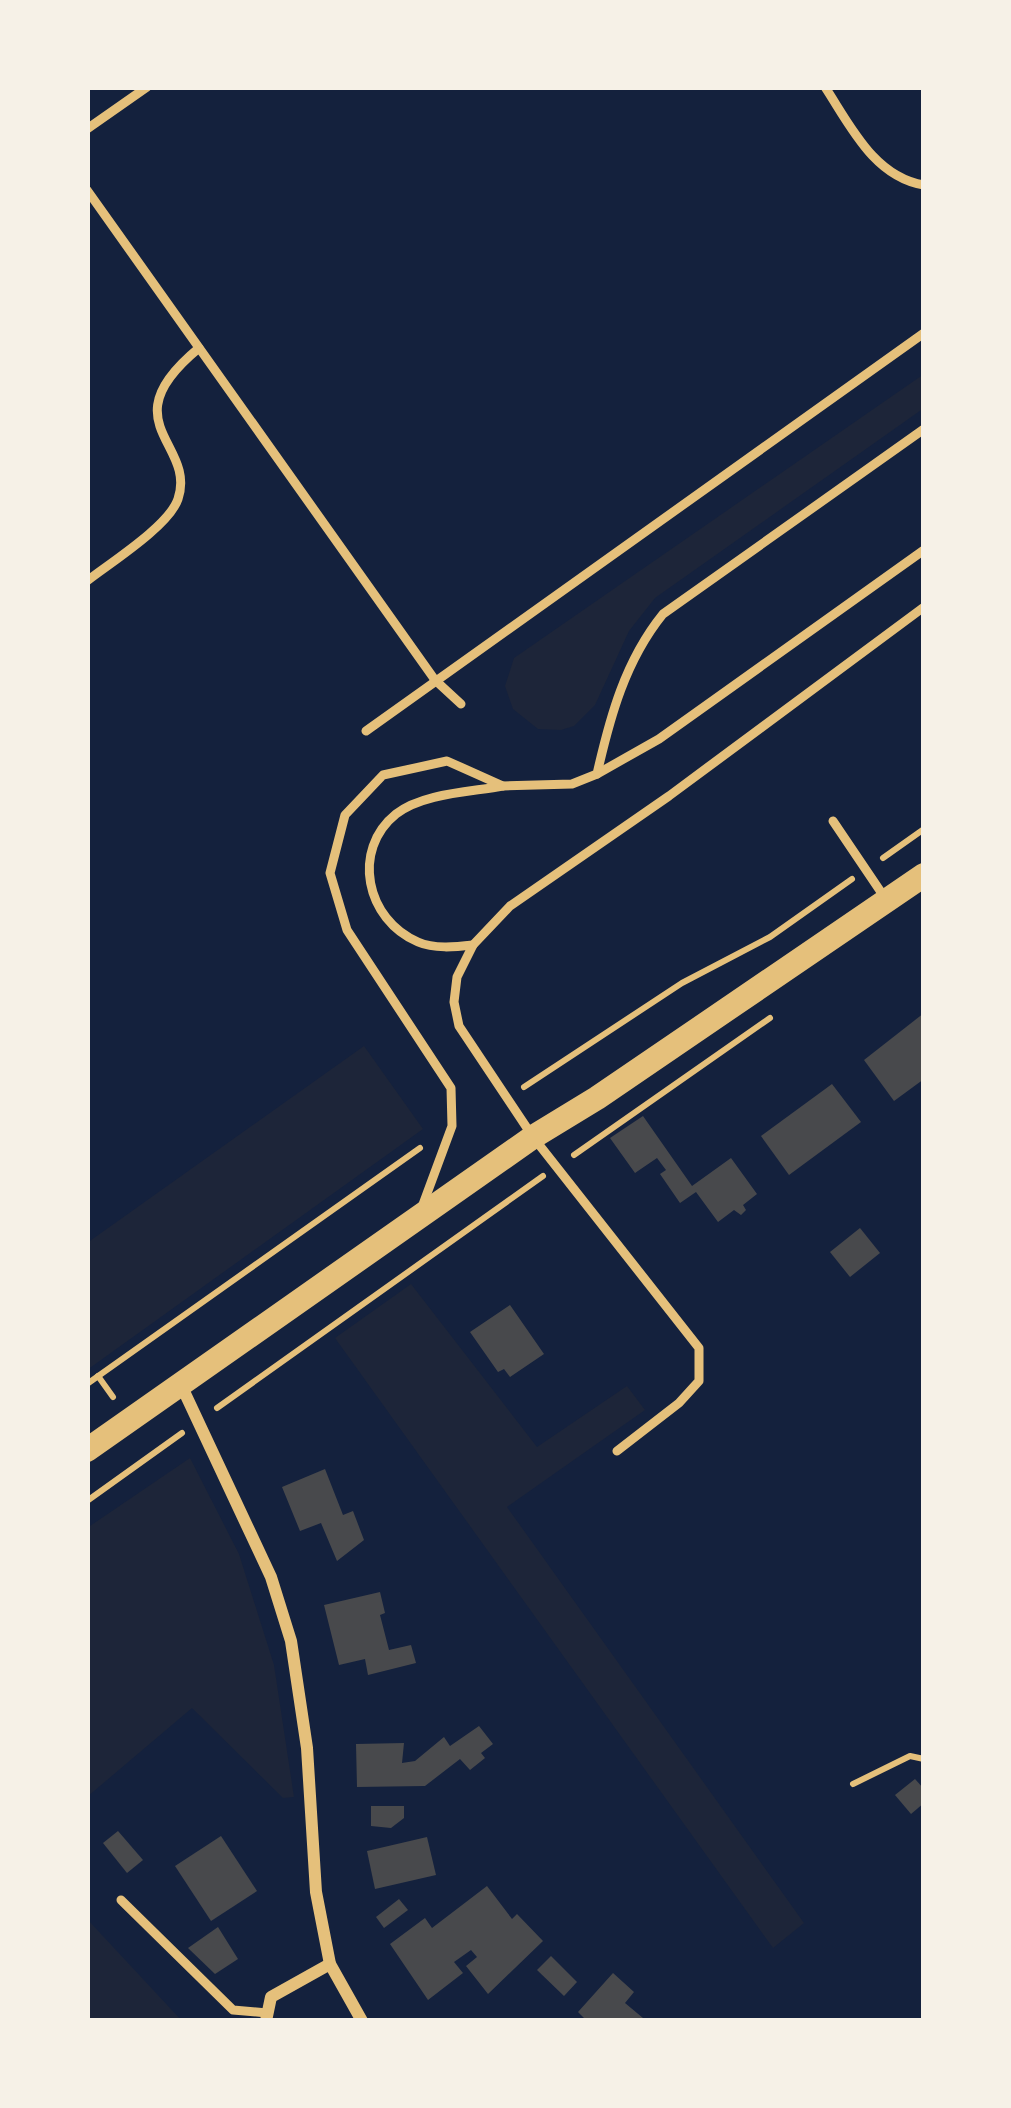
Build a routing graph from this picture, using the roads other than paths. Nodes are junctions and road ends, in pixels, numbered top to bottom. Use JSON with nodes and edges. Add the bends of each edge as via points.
{"nodes":[{"id":1,"x":146,"y":87,"type":"edge"},
{"id":2,"x":825,"y":87,"type":"edge"},
{"id":3,"x":87,"y":129,"type":"edge"},
{"id":4,"x":924,"y":184,"type":"edge"},
{"id":5,"x":87,"y":190,"type":"edge"},
{"id":6,"x":91,"y":205,"type":"edge"},
{"id":7,"x":924,"y":333,"type":"edge"},
{"id":8,"x":200,"y":348,"type":"junction"},
{"id":9,"x":924,"y":429,"type":"edge"},
{"id":10,"x":924,"y":550,"type":"edge"},
{"id":11,"x":87,"y":581,"type":"edge"},
{"id":12,"x":924,"y":607,"type":"edge"},
{"id":13,"x":435,"y":680,"type":"junction"},
{"id":14,"x":461,"y":704,"type":"dead end"},
{"id":15,"x":366,"y":731,"type":"dead end"},
{"id":16,"x":597,"y":774,"type":"junction"},
{"id":17,"x":503,"y":786,"type":"junction"},
{"id":18,"x":833,"y":821,"type":"dead end"},
{"id":19,"x":923,"y":877,"type":"edge"},
{"id":20,"x":887,"y":901,"type":"junction"},
{"id":21,"x":473,"y":945,"type":"junction"},
{"id":22,"x":533,"y":1137,"type":"junction"},
{"id":23,"x":416,"y":1220,"type":"junction"},
{"id":24,"x":182,"y":1387,"type":"junction"},
{"id":25,"x":87,"y":1450,"type":"edge"},
{"id":26,"x":617,"y":1451,"type":"dead end"},
{"id":27,"x":121,"y":1900,"type":"dead end"},
{"id":28,"x":330,"y":1964,"type":"junction"},
{"id":29,"x":267,"y":2017,"type":"edge"},
{"id":30,"x":362,"y":2021,"type":"edge"}],
"edges":[{"from":1,"to":3,"type":"lane"},
{"from":2,"to":4,"type":"lane","via":[[886,170]]},
{"from":5,"to":6,"type":"lane"},
{"from":6,"to":8,"type":"lane"},
{"from":7,"to":13,"type":"lane"},
{"from":8,"to":11,"type":"lane","via":[[161,391],[161,435],[180,475],[178,499],[166,518]]},
{"from":8,"to":13,"type":"lane"},
{"from":9,"to":16,"type":"lane","via":[[662,614],[613,707]]},
{"from":10,"to":16,"type":"lane","via":[[659,739]]},
{"from":12,"to":21,"type":"lane","via":[[510,906]]},
{"from":13,"to":14,"type":"lane"},
{"from":13,"to":15,"type":"lane"},
{"from":16,"to":17,"type":"lane","via":[[572,784]]},
{"from":17,"to":21,"type":"lane","via":[[398,813],[375,838],[367,870],[374,901],[392,926],[419,943]]},
{"from":17,"to":23,"type":"lane","via":[[447,760],[383,775],[345,815],[330,873],[347,930],[451,1088],[452,1126]]},
{"from":18,"to":20,"type":"lane"},
{"from":19,"to":20,"type":"main road"},
{"from":20,"to":22,"type":"main road"},
{"from":21,"to":22,"type":"lane","via":[[457,977],[459,1026]]},
{"from":22,"to":23,"type":"main road"},
{"from":22,"to":26,"type":"lane","via":[[699,1348],[699,1381]]},
{"from":23,"to":24,"type":"main road"},
{"from":24,"to":25,"type":"main road"},
{"from":24,"to":28,"type":"street","via":[[271,1577],[292,1641]]},
{"from":27,"to":29,"type":"lane","via":[[233,2010]]},
{"from":28,"to":29,"type":"street","via":[[271,1997]]},
{"from":28,"to":30,"type":"street"}]}
